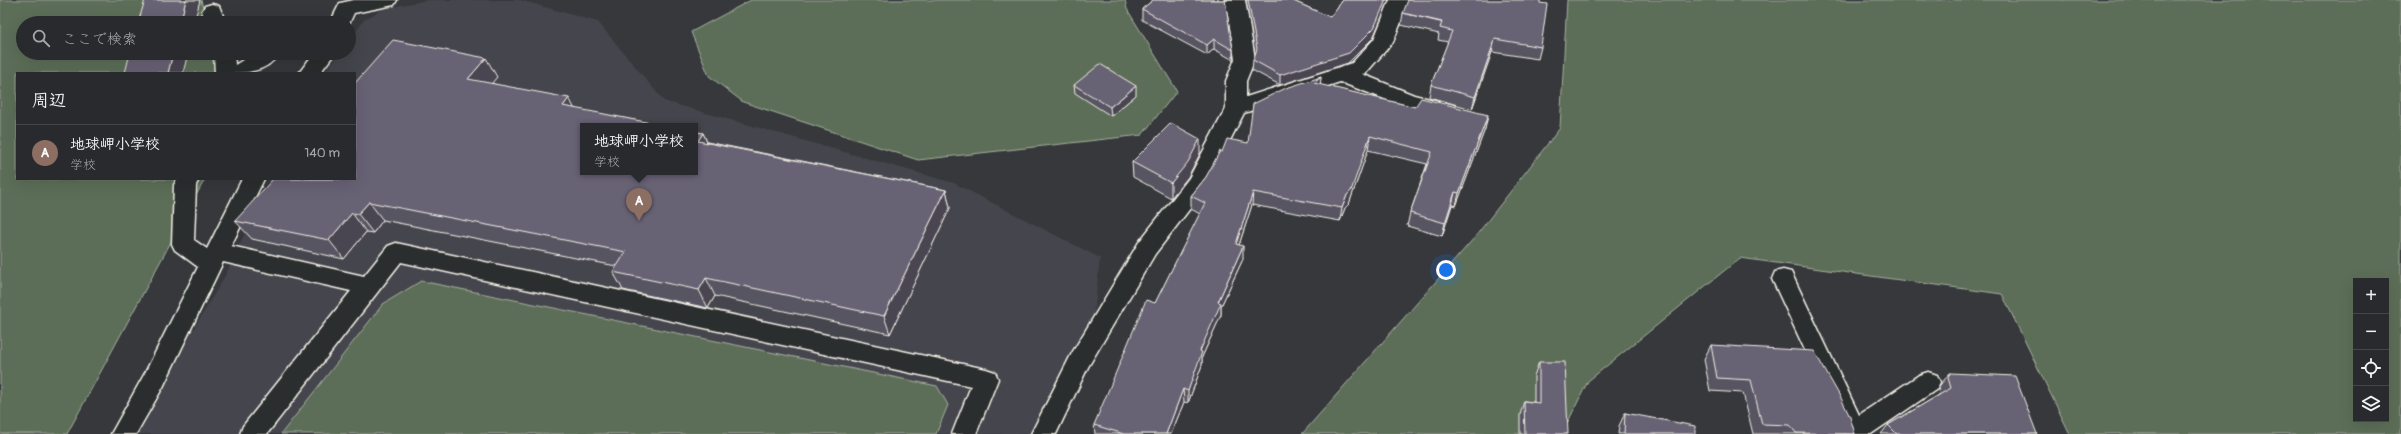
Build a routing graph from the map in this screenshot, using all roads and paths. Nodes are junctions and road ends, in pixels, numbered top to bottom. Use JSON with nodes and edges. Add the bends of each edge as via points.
{"nodes":[{"id":1,"x":387,"y":0,"type":"edge"},
{"id":2,"x":1235,"y":0,"type":"edge"},
{"id":3,"x":1400,"y":0,"type":"edge"},
{"id":4,"x":342,"y":15,"type":"edge"},
{"id":5,"x":224,"y":60,"type":"edge"},
{"id":6,"x":258,"y":60,"type":"edge"},
{"id":7,"x":319,"y":60,"type":"edge"},
{"id":8,"x":225,"y":72,"type":"edge"},
{"id":9,"x":239,"y":72,"type":"edge"},
{"id":10,"x":310,"y":72,"type":"edge"},
{"id":11,"x":1341,"y":74,"type":"junction"},
{"id":12,"x":1236,"y":108,"type":"junction"},
{"id":13,"x":1468,"y":116,"type":"edge"},
{"id":14,"x":188,"y":180,"type":"edge"},
{"id":15,"x":253,"y":180,"type":"edge"},
{"id":16,"x":215,"y":258,"type":"junction"},
{"id":17,"x":1783,"y":279,"type":"dead end"},
{"id":18,"x":369,"y":286,"type":"junction"},
{"id":19,"x":1928,"y":382,"type":"dead end"},
{"id":20,"x":1855,"y":433,"type":"edge"},
{"id":21,"x":123,"y":434,"type":"edge"},
{"id":22,"x":252,"y":434,"type":"edge"},
{"id":23,"x":964,"y":434,"type":"edge"},
{"id":24,"x":1043,"y":434,"type":"edge"}],
"edges":[{"from":1,"to":4,"type":"street"},
{"from":2,"to":12,"type":"street","via":[[1245,59],[1236,81]]},
{"from":3,"to":11,"type":"street","via":[[1383,42],[1359,68]]},
{"from":5,"to":8,"type":"street"},
{"from":6,"to":9,"type":"street"},
{"from":7,"to":10,"type":"street"},
{"from":11,"to":12,"type":"street"},
{"from":11,"to":13,"type":"street","via":[[1410,101]]},
{"from":12,"to":24,"type":"street","via":[[1197,183],[1147,248],[1080,360]]},
{"from":14,"to":16,"type":"street","via":[[185,185],[183,244]]},
{"from":15,"to":16,"type":"street"},
{"from":16,"to":18,"type":"street"},
{"from":16,"to":21,"type":"street","via":[[154,380]]},
{"from":17,"to":20,"type":"street"},
{"from":18,"to":22,"type":"street"},
{"from":18,"to":23,"type":"street","via":[[396,252],[986,379]]},
{"from":19,"to":20,"type":"street"}]}
